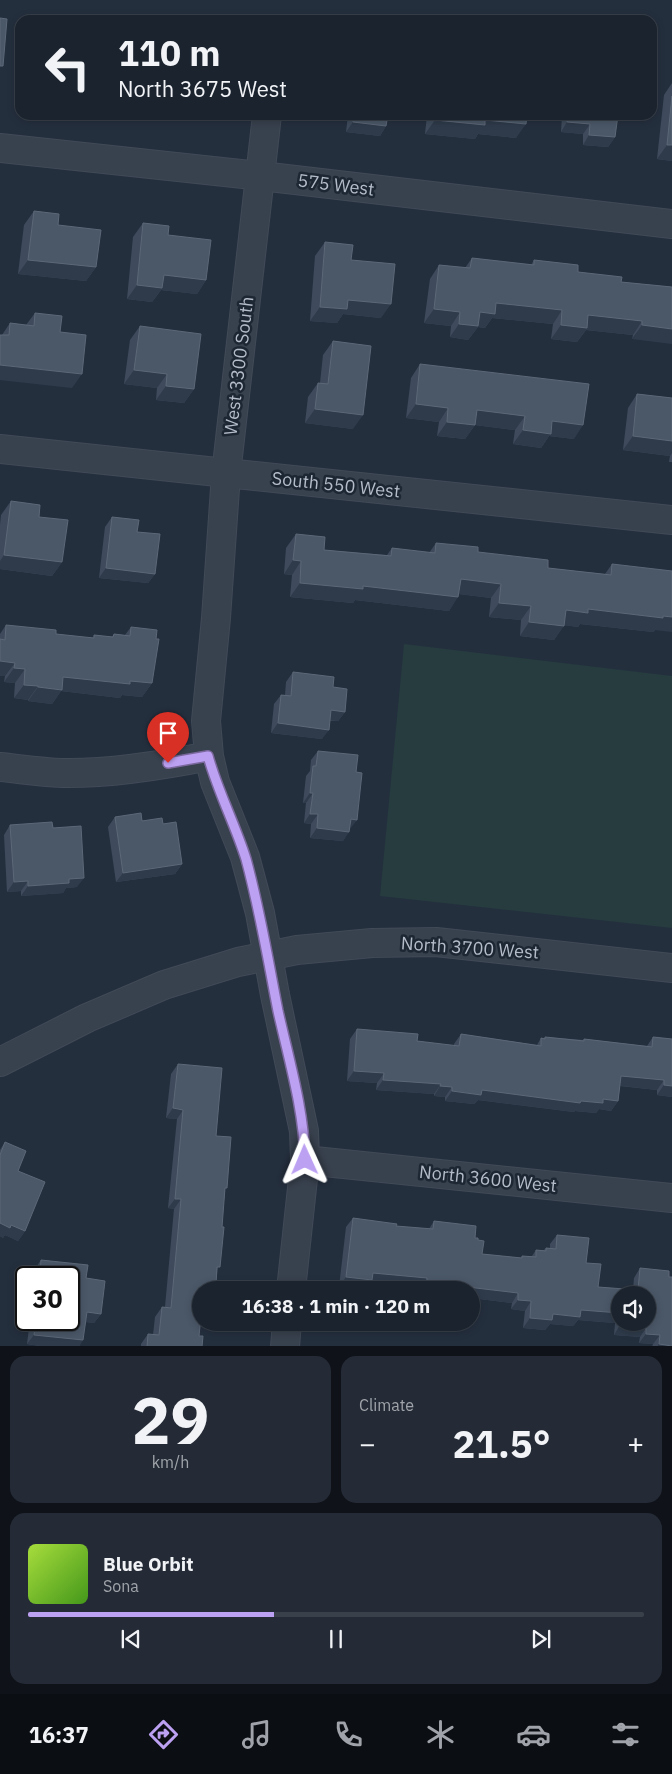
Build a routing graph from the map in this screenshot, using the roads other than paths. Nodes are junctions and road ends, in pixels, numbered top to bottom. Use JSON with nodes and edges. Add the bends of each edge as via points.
{"nodes":[{"id":1,"x":267,"y":120,"type":"edge"},
{"id":2,"x":0,"y":148,"type":"edge"},
{"id":3,"x":261,"y":176,"type":"junction"},
{"id":4,"x":672,"y":224,"type":"edge"},
{"id":5,"x":0,"y":449,"type":"edge"},
{"id":6,"x":226,"y":474,"type":"junction"},
{"id":7,"x":672,"y":520,"type":"edge"},
{"id":8,"x":208,"y":756,"type":"junction"},
{"id":9,"x":0,"y":767,"type":"edge"},
{"id":10,"x":268,"y":956,"type":"junction"},
{"id":11,"x":672,"y":968,"type":"edge"},
{"id":12,"x":0,"y":1062,"type":"edge"},
{"id":13,"x":305,"y":1160,"type":"junction"},
{"id":14,"x":672,"y":1198,"type":"edge"},
{"id":15,"x":292,"y":1281,"type":"edge"},
{"id":16,"x":286,"y":1331,"type":"edge"},
{"id":17,"x":285,"y":1346,"type":"edge"}],
"edges":[{"from":1,"to":3,"type":"street","name":"West 3300 South"},
{"from":2,"to":3,"type":"street","name":"575 West"},
{"from":3,"to":4,"type":"street","name":"575 West"},
{"from":3,"to":6,"type":"street","name":"West 3300 South"},
{"from":5,"to":6,"type":"street","name":"South 550 West"},
{"from":6,"to":7,"type":"street","name":"South 550 West"},
{"from":6,"to":8,"type":"street","name":"West 3300 South","via":[[206,721]]},
{"from":8,"to":9,"type":"street","via":[[99,772],[61,773]]},
{"from":8,"to":10,"type":"street","name":"West 3300 South","via":[[245,857]]},
{"from":10,"to":11,"type":"street","name":"North 3700 West","via":[[372,943],[436,942]]},
{"from":10,"to":12,"type":"street","name":"North 3700 West","via":[[164,985],[87,1018]]},
{"from":10,"to":13,"type":"street","name":"West 3300 South","via":[[304,1131]]},
{"from":13,"to":14,"type":"street","name":"North 3600 West"},
{"from":13,"to":15,"type":"street","name":"West 3300 South"},
{"from":16,"to":17,"type":"street"}]}
